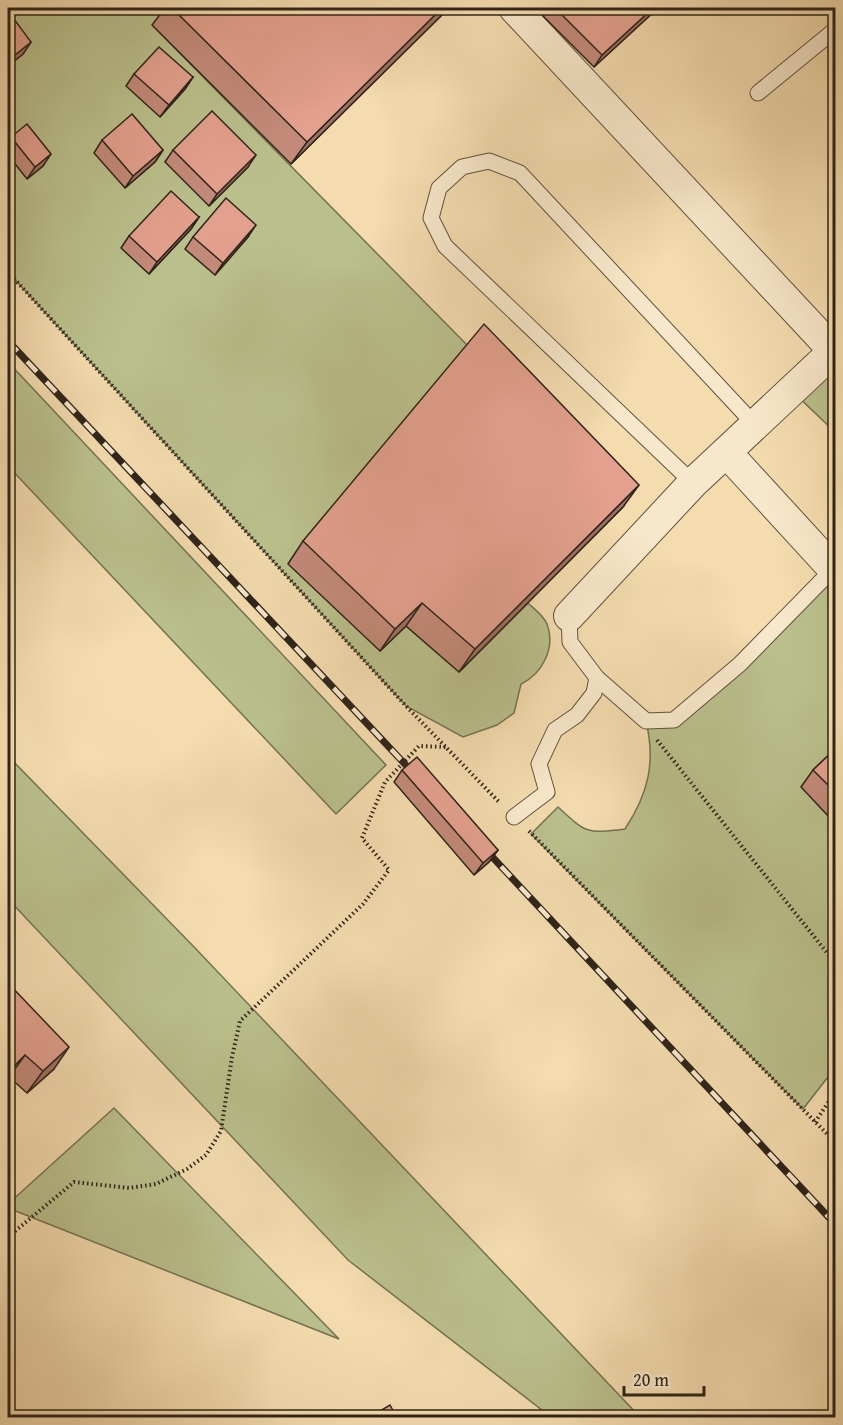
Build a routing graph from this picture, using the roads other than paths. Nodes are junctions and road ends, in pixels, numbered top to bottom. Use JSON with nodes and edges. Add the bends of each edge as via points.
{"nodes":[{"id":1,"x":514,"y":8,"type":"edge"},
{"id":2,"x":836,"y":29,"type":"edge"},
{"id":3,"x":758,"y":93,"type":"dead end"},
{"id":4,"x":835,"y":350,"type":"edge"},
{"id":5,"x":756,"y":426,"type":"junction"},
{"id":6,"x":727,"y":453,"type":"junction"},
{"id":7,"x":693,"y":483,"type":"junction"},
{"id":8,"x":831,"y":559,"type":"edge"},
{"id":9,"x":569,"y":616,"type":"joint"},
{"id":10,"x":597,"y":678,"type":"junction"},
{"id":11,"x":514,"y":817,"type":"road end"}],
"edges":[{"from":1,"to":4,"type":"street"},
{"from":2,"to":3,"type":"lane"},
{"from":4,"to":5,"type":"street"},
{"from":5,"to":6,"type":"street"},
{"from":5,"to":7,"type":"lane","via":[[520,173],[489,161],[462,167],[439,188],[431,218],[445,246]]},
{"from":6,"to":7,"type":"street"},
{"from":6,"to":8,"type":"street"},
{"from":7,"to":9,"type":"street"},
{"from":8,"to":10,"type":"lane","via":[[740,664],[674,720],[646,721]]},
{"from":9,"to":10,"type":"lane","via":[[570,642]]},
{"from":10,"to":11,"type":"lane","via":[[594,693],[577,715],[555,730],[539,764],[547,792]]}]}
